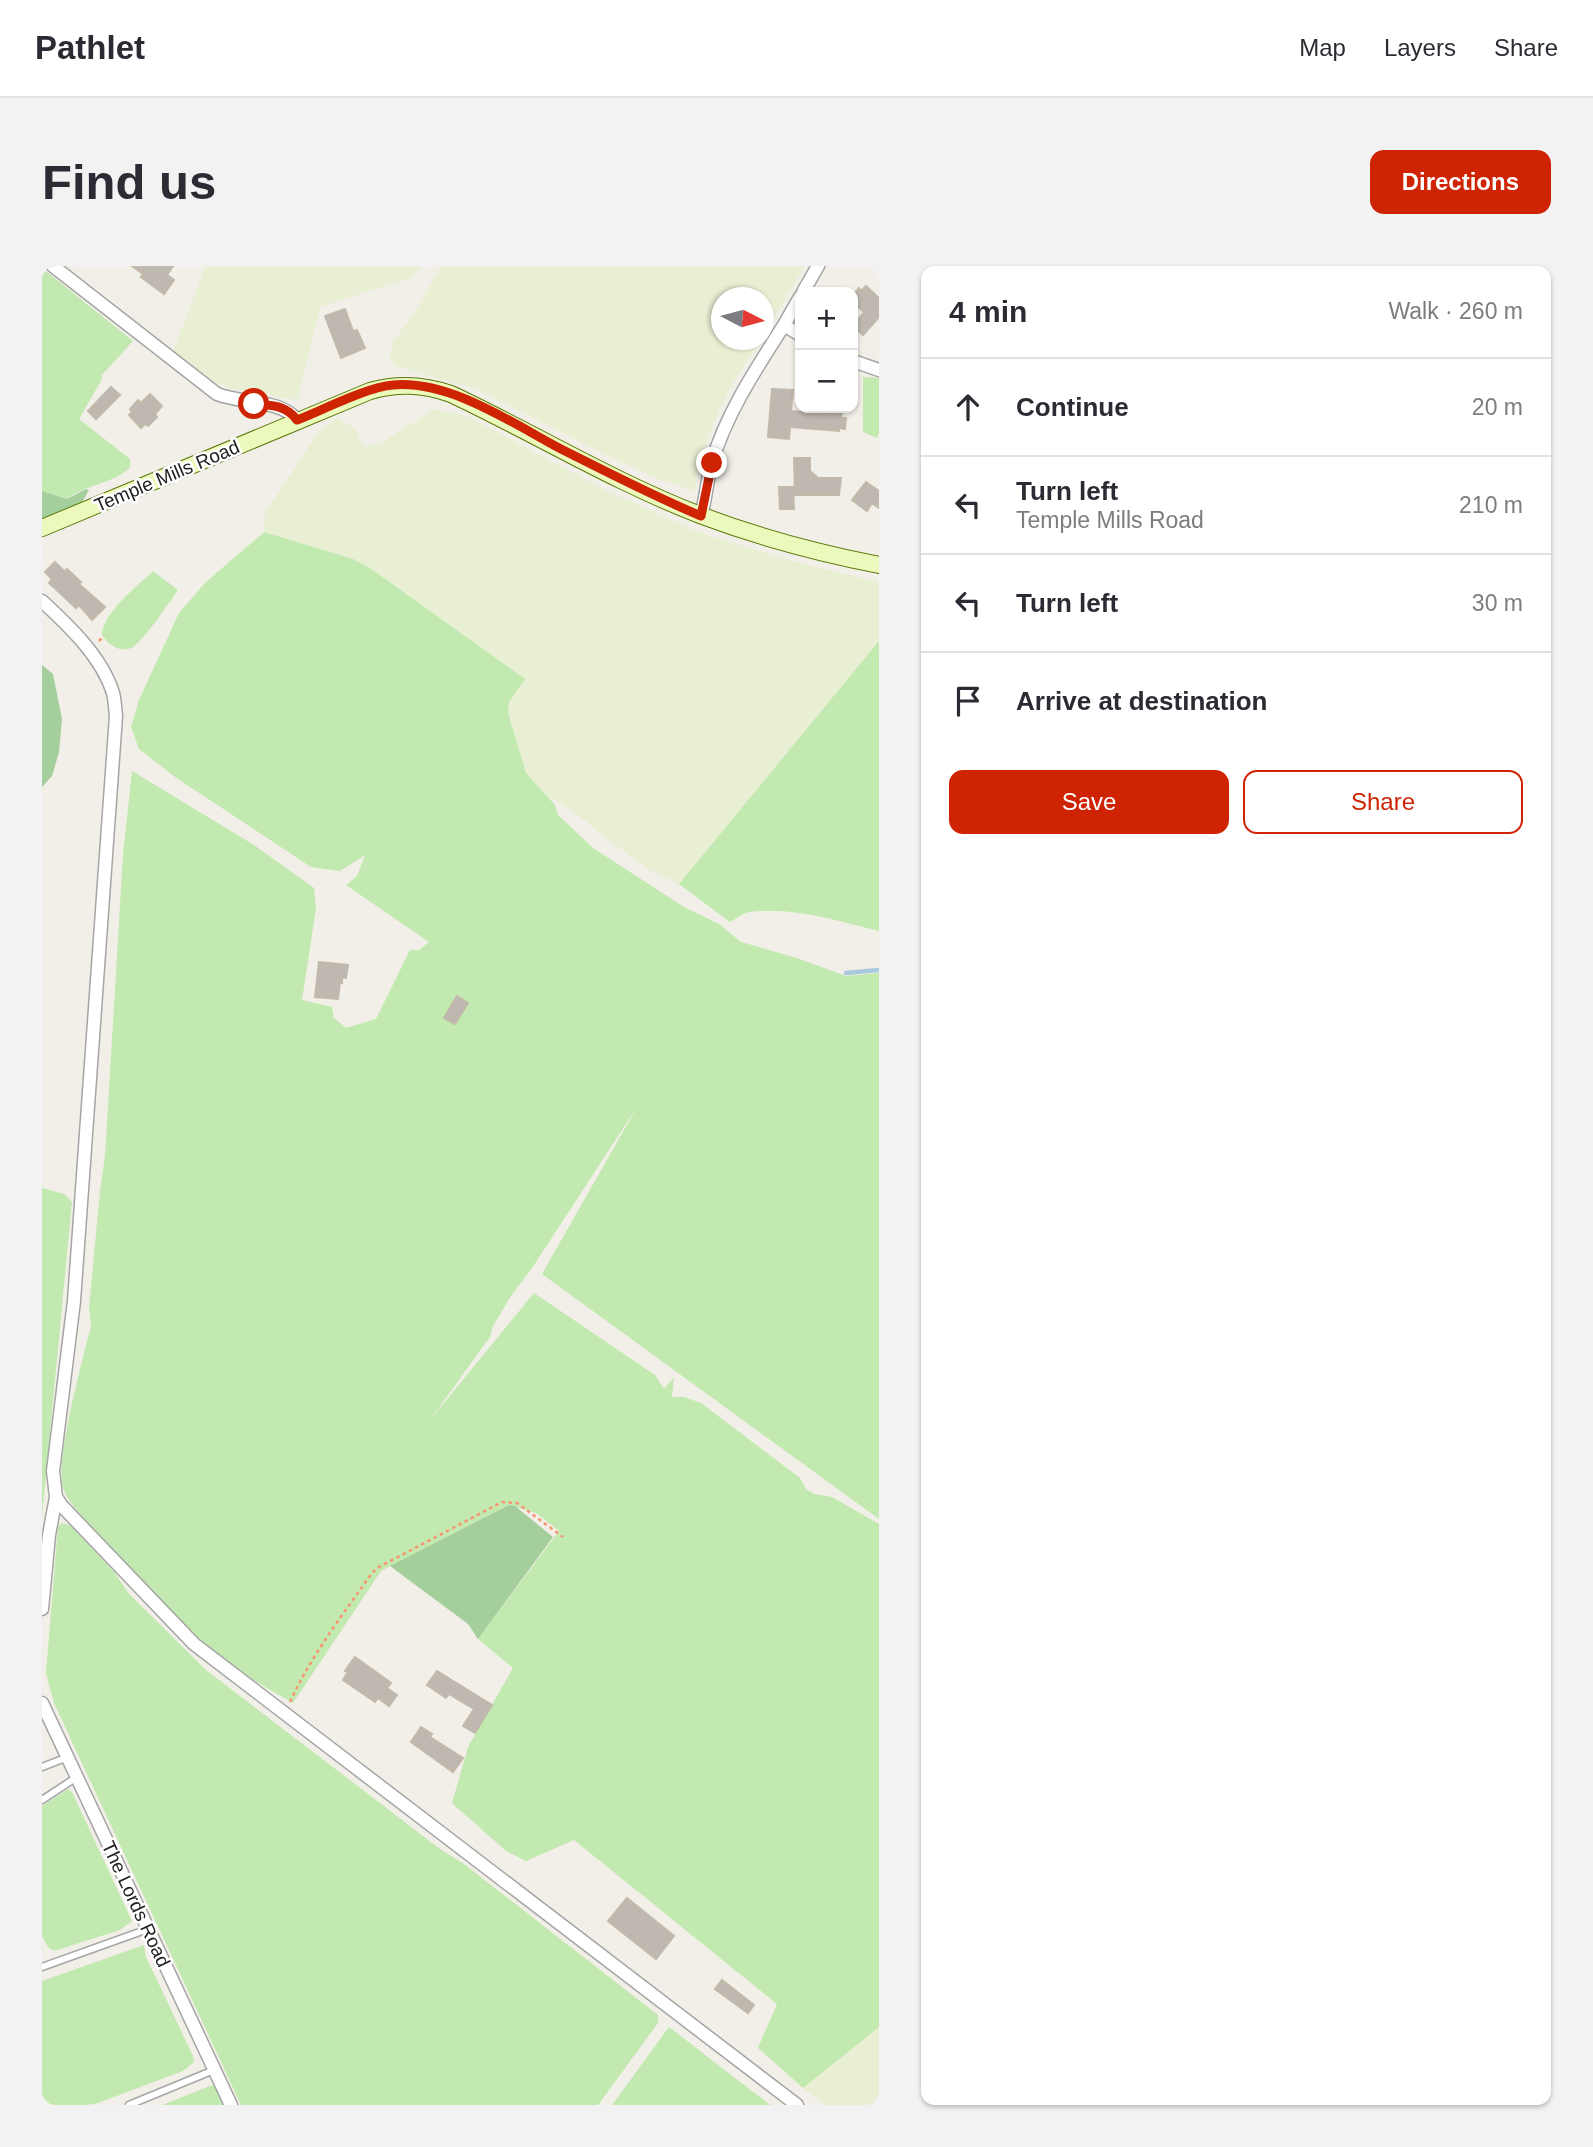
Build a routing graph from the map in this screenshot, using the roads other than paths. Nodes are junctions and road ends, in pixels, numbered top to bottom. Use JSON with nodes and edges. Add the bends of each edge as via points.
{"nodes":[{"id":1,"x":53,"y":266,"type":"edge"},
{"id":2,"x":818,"y":266,"type":"edge"},
{"id":3,"x":806,"y":287,"type":"edge"},
{"id":4,"x":795,"y":305,"type":"edge"},
{"id":5,"x":783,"y":325,"type":"junction"},
{"id":6,"x":795,"y":332,"type":"edge"},
{"id":7,"x":858,"y":363,"type":"edge"},
{"id":8,"x":879,"y":370,"type":"edge"},
{"id":9,"x":297,"y":420,"type":"junction"},
{"id":10,"x":701,"y":516,"type":"junction"},
{"id":11,"x":42,"y":528,"type":"edge"},
{"id":12,"x":879,"y":565,"type":"edge"},
{"id":13,"x":42,"y":601,"type":"edge"},
{"id":14,"x":56,"y":1497,"type":"junction"},
{"id":15,"x":42,"y":1609,"type":"edge"},
{"id":16,"x":42,"y":1703,"type":"edge"},
{"id":17,"x":68,"y":1757,"type":"junction"},
{"id":18,"x":42,"y":1767,"type":"edge"},
{"id":19,"x":77,"y":1777,"type":"junction"},
{"id":20,"x":42,"y":1800,"type":"edge"},
{"id":21,"x":148,"y":1929,"type":"junction"},
{"id":22,"x":42,"y":1966,"type":"edge"},
{"id":23,"x":214,"y":2070,"type":"junction"},
{"id":24,"x":129,"y":2105,"type":"edge"},
{"id":25,"x":231,"y":2105,"type":"edge"},
{"id":26,"x":797,"y":2105,"type":"edge"}],
"edges":[{"from":1,"to":9,"type":"street","via":[[217,394],[274,405]]},
{"from":2,"to":3,"type":"street"},
{"from":4,"to":5,"type":"street"},
{"from":5,"to":6,"type":"street"},
{"from":5,"to":10,"type":"street","via":[[726,424]]},
{"from":7,"to":8,"type":"street"},
{"from":9,"to":10,"type":"street","name":"Temple Mills Road","via":[[390,385],[434,388]]},
{"from":9,"to":11,"type":"street","name":"Temple Mills Road"},
{"from":10,"to":12,"type":"street","name":"Temple Mills Road"},
{"from":13,"to":14,"type":"street","via":[[104,672],[114,694],[116,716],[74,1301],[53,1471]]},
{"from":14,"to":15,"type":"street"},
{"from":14,"to":26,"type":"street","via":[[194,1644]]},
{"from":16,"to":17,"type":"street","name":"The Lords Road"},
{"from":17,"to":18,"type":"lane"},
{"from":17,"to":19,"type":"street","name":"The Lords Road"},
{"from":19,"to":20,"type":"lane"},
{"from":19,"to":21,"type":"street","name":"The Lords Road"},
{"from":21,"to":22,"type":"lane"},
{"from":21,"to":23,"type":"street","name":"The Lords Road"},
{"from":23,"to":24,"type":"lane"},
{"from":23,"to":25,"type":"street","name":"The Lords Road"}]}
